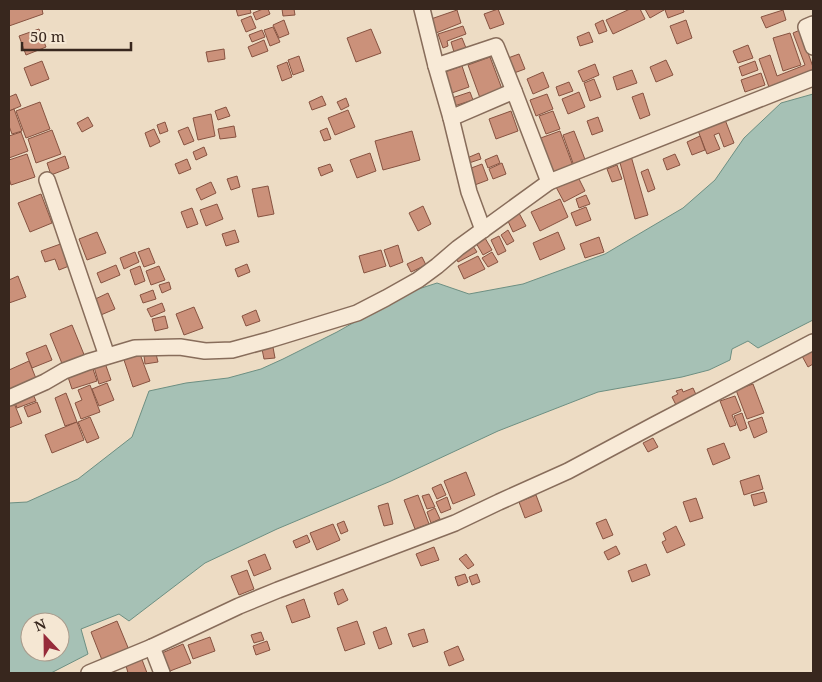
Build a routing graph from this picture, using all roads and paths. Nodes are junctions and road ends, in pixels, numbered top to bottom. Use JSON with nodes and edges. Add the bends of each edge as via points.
{"nodes":[{"id":1,"x":422,"y":9,"type":"edge"},
{"id":2,"x":813,"y":24,"type":"edge"},
{"id":3,"x":813,"y":47,"type":"edge"},
{"id":4,"x":436,"y":66,"type":"junction"},
{"id":5,"x":813,"y":78,"type":"edge"},
{"id":6,"x":514,"y":91,"type":"junction"},
{"id":7,"x":451,"y":118,"type":"junction"},
{"id":8,"x":47,"y":180,"type":"dead end"},
{"id":9,"x":549,"y":182,"type":"junction"},
{"id":10,"x":483,"y":230,"type":"junction"},
{"id":11,"x":813,"y":342,"type":"edge"},
{"id":12,"x":107,"y":356,"type":"junction"},
{"id":13,"x":9,"y":398,"type":"edge"},
{"id":14,"x":152,"y":647,"type":"junction"},
{"id":15,"x":89,"y":673,"type":"edge"},
{"id":16,"x":162,"y":673,"type":"edge"}],
"edges":[{"from":1,"to":4,"type":"street"},
{"from":2,"to":3,"type":"street","via":[[806,27]]},
{"from":4,"to":6,"type":"street","via":[[496,46]]},
{"from":4,"to":7,"type":"street"},
{"from":5,"to":9,"type":"street"},
{"from":6,"to":7,"type":"street"},
{"from":6,"to":9,"type":"street"},
{"from":7,"to":10,"type":"street","via":[[469,192]]},
{"from":8,"to":12,"type":"street"},
{"from":9,"to":10,"type":"street"},
{"from":10,"to":12,"type":"street","via":[[418,280],[357,313],[232,350],[135,348]]},
{"from":11,"to":14,"type":"street","via":[[568,471],[456,523],[238,606]]},
{"from":12,"to":13,"type":"street","via":[[64,371]]},
{"from":14,"to":15,"type":"street"},
{"from":14,"to":16,"type":"street"}]}
